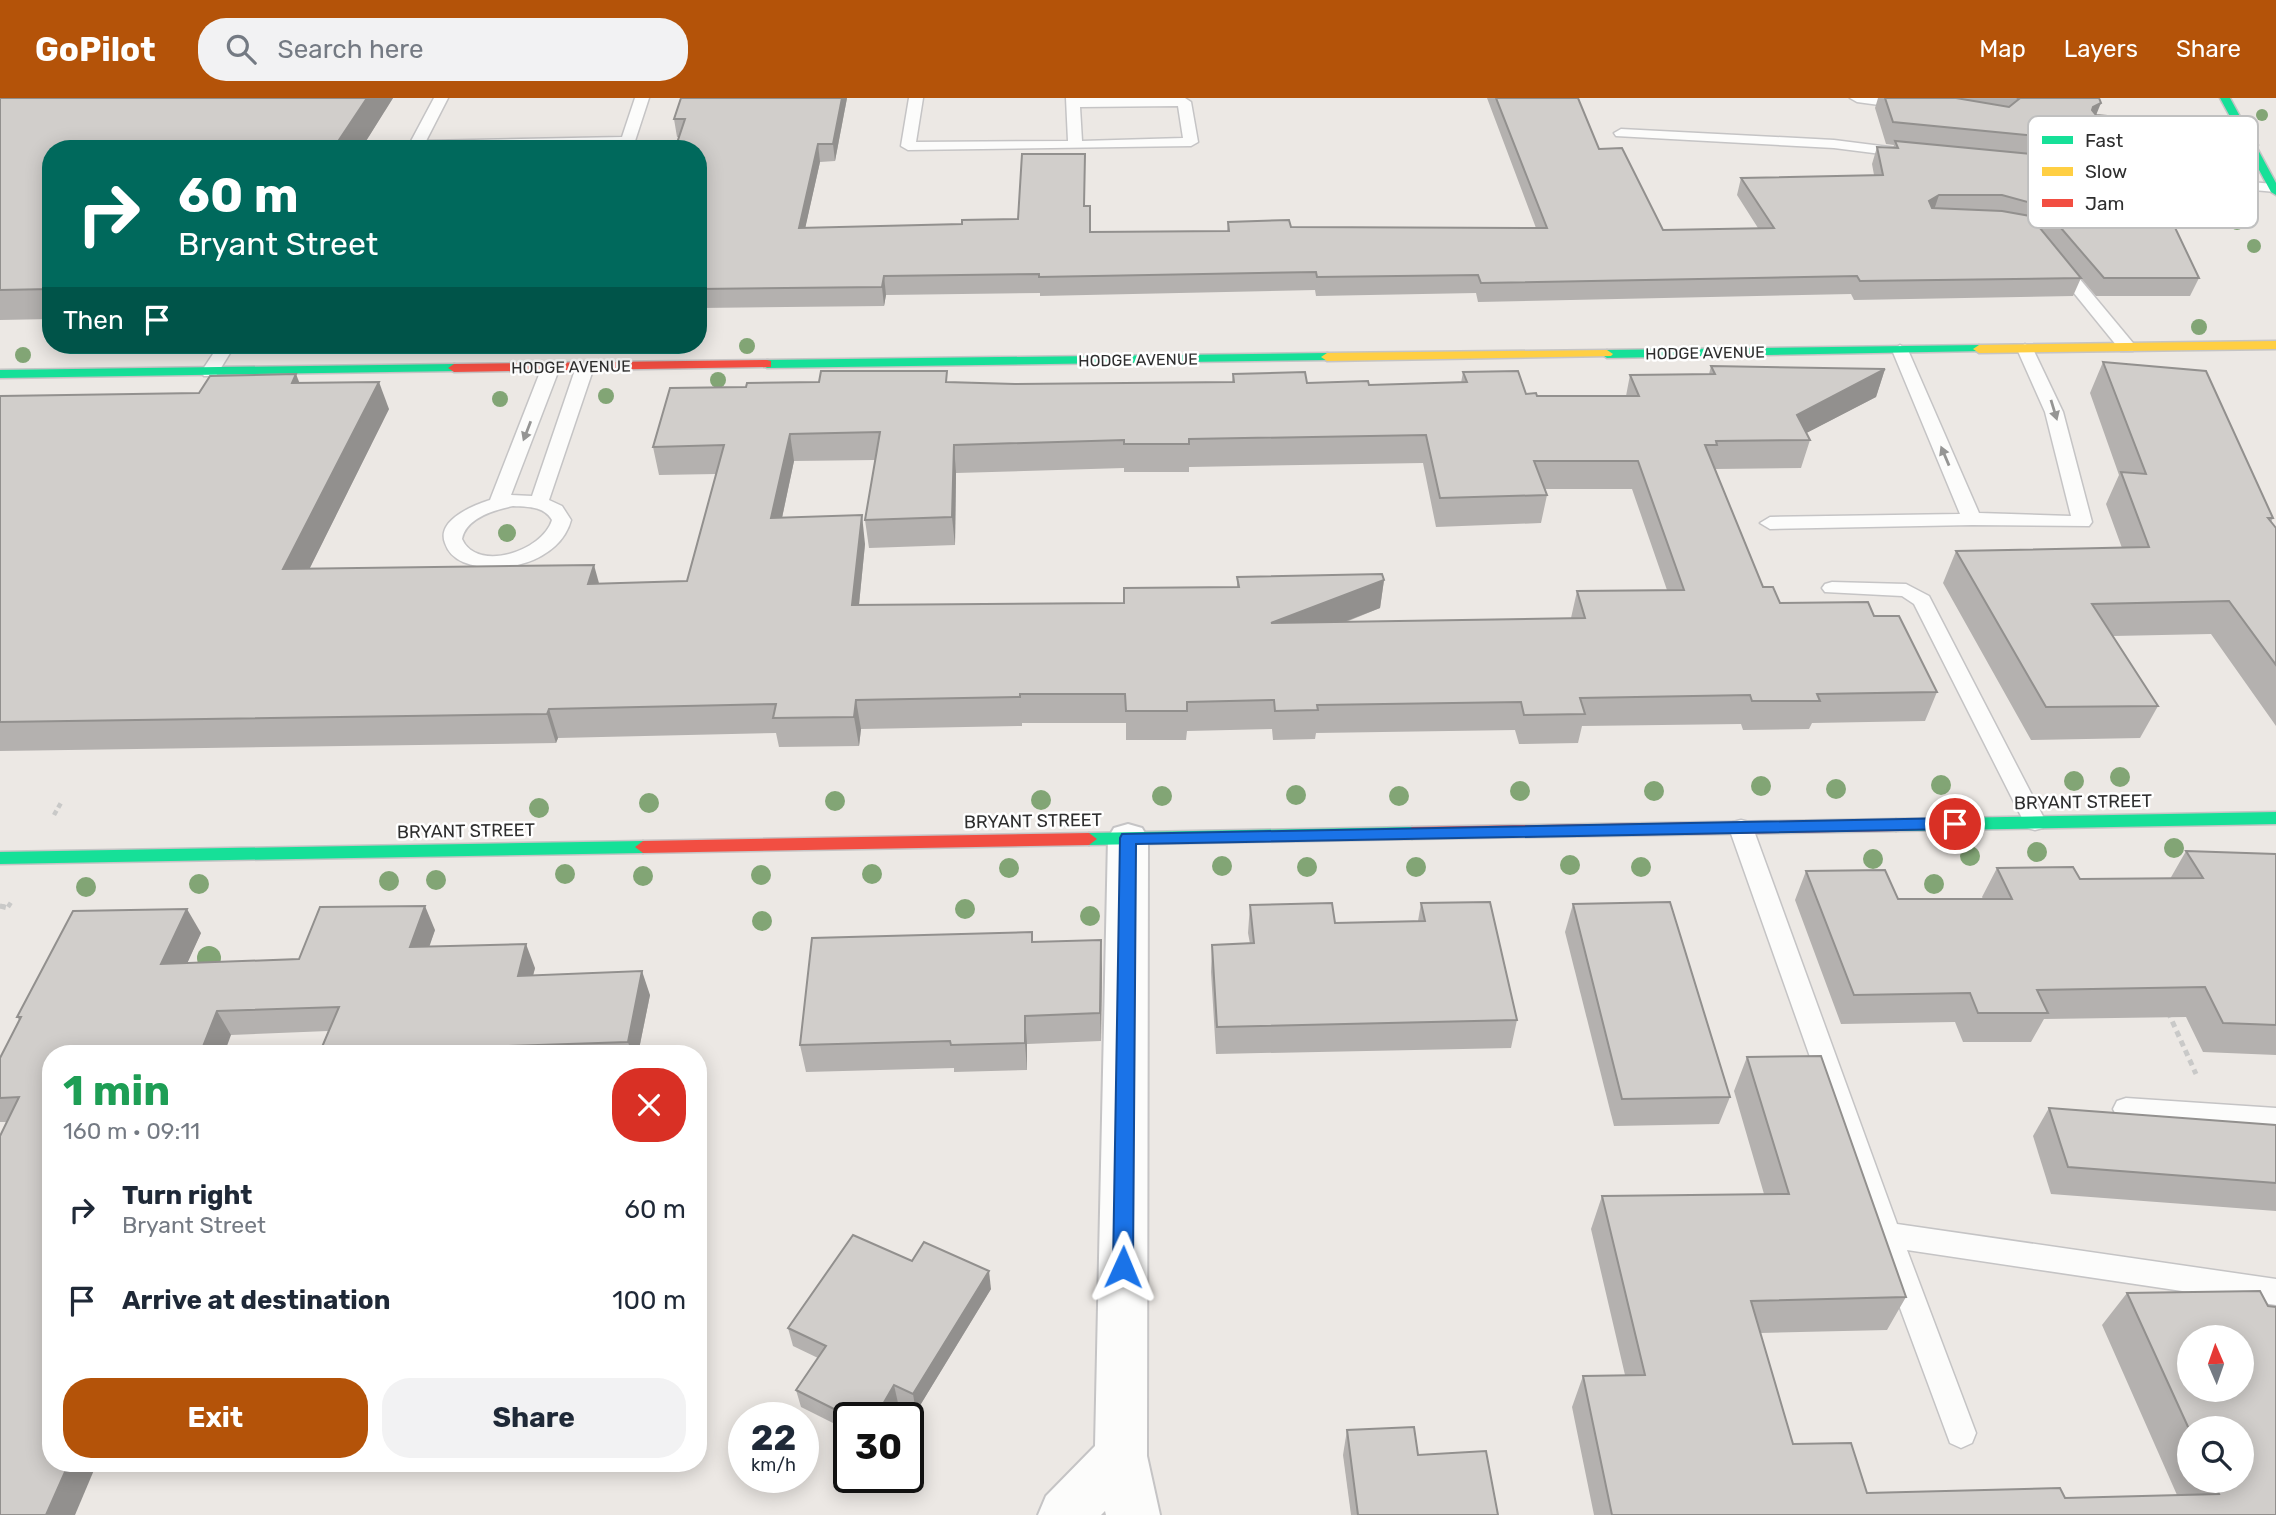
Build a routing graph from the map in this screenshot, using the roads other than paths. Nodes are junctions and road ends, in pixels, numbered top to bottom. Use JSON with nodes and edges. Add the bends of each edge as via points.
{"nodes":[{"id":1,"x":441,"y":98,"type":"edge"},
{"id":2,"x":642,"y":98,"type":"edge"},
{"id":3,"x":916,"y":98,"type":"edge"},
{"id":4,"x":1857,"y":98,"type":"edge"},
{"id":5,"x":2225,"y":98,"type":"edge"},
{"id":6,"x":1073,"y":100,"type":"edge"},
{"id":7,"x":1924,"y":108,"type":"edge"},
{"id":8,"x":2235,"y":116,"type":"edge"},
{"id":9,"x":1621,"y":133,"type":"dead end"},
{"id":10,"x":416,"y":140,"type":"edge"},
{"id":11,"x":628,"y":140,"type":"edge"},
{"id":12,"x":1074,"y":145,"type":"junction"},
{"id":13,"x":1924,"y":156,"type":"edge"},
{"id":14,"x":2258,"y":158,"type":"edge"},
{"id":15,"x":2275,"y":190,"type":"edge"},
{"id":16,"x":2049,"y":251,"type":"edge"},
{"id":17,"x":2276,"y":345,"type":"edge"},
{"id":18,"x":2127,"y":347,"type":"junction"},
{"id":19,"x":2025,"y":349,"type":"junction"},
{"id":20,"x":1900,"y":350,"type":"junction"},
{"id":21,"x":221,"y":354,"type":"edge"},
{"id":22,"x":551,"y":367,"type":"junction"},
{"id":23,"x":585,"y":367,"type":"junction"},
{"id":24,"x":210,"y":372,"type":"junction"},
{"id":25,"x":0,"y":374,"type":"edge"},
{"id":26,"x":499,"y":502,"type":"junction"},
{"id":27,"x":539,"y":502,"type":"junction"},
{"id":28,"x":1972,"y":519,"type":"junction"},
{"id":29,"x":2082,"y":522,"type":"joint"},
{"id":30,"x":1770,"y":523,"type":"dead end"},
{"id":31,"x":1832,"y":588,"type":"dead end"},
{"id":32,"x":2276,"y":818,"type":"edge"},
{"id":33,"x":2035,"y":822,"type":"junction"},
{"id":34,"x":1741,"y":828,"type":"junction"},
{"id":35,"x":1128,"y":838,"type":"junction"},
{"id":36,"x":0,"y":858,"type":"edge"},
{"id":37,"x":2126,"y":1109,"type":"dead end"},
{"id":38,"x":2276,"y":1119,"type":"edge"},
{"id":39,"x":1887,"y":1235,"type":"junction"},
{"id":40,"x":2276,"y":1292,"type":"edge"},
{"id":41,"x":1961,"y":1433,"type":"dead end"},
{"id":42,"x":1121,"y":1456,"type":"junction"},
{"id":43,"x":1065,"y":1515,"type":"edge"},
{"id":44,"x":1133,"y":1515,"type":"edge"}],
"edges":[{"from":1,"to":10,"type":"lane"},
{"from":2,"to":11,"type":"lane"},
{"from":3,"to":12,"type":"lane","via":[[908,146]]},
{"from":4,"to":7,"type":"lane"},
{"from":5,"to":8,"type":"street"},
{"from":6,"to":12,"type":"lane"},
{"from":6,"to":12,"type":"lane","via":[[1184,102],[1191,142]]},
{"from":9,"to":13,"type":"lane","via":[[1834,144]]},
{"from":14,"to":15,"type":"street"},
{"from":16,"to":18,"type":"lane"},
{"from":17,"to":18,"type":"street","name":"HODGE AVENUE"},
{"from":18,"to":19,"type":"street","name":"HODGE AVENUE"},
{"from":19,"to":20,"type":"street","name":"HODGE AVENUE"},
{"from":19,"to":29,"type":"lane","one_way":true,"via":[[2044,380],[2054,409]]},
{"from":20,"to":23,"type":"street","name":"HODGE AVENUE"},
{"from":28,"to":20,"type":"lane","one_way":true},
{"from":21,"to":24,"type":"lane"},
{"from":22,"to":23,"type":"street","name":"HODGE AVENUE"},
{"from":22,"to":24,"type":"street","name":"HODGE AVENUE"},
{"from":22,"to":26,"type":"lane","one_way":true},
{"from":23,"to":27,"type":"lane"},
{"from":24,"to":25,"type":"street","name":"HODGE AVENUE"},
{"from":26,"to":27,"type":"lane"},
{"from":26,"to":27,"type":"lane","via":[[458,526],[453,537],[465,555],[478,561],[514,561],[548,546],[562,525],[560,515]]},
{"from":28,"to":29,"type":"lane"},
{"from":28,"to":30,"type":"lane"},
{"from":31,"to":33,"type":"lane","via":[[1906,590],[1922,600]]},
{"from":32,"to":33,"type":"street","name":"BRYANT STREET"},
{"from":33,"to":34,"type":"street","name":"BRYANT STREET"},
{"from":34,"to":35,"type":"street","name":"BRYANT STREET"},
{"from":34,"to":39,"type":"lane"},
{"from":35,"to":36,"type":"street","name":"BRYANT STREET"},
{"from":35,"to":42,"type":"street"},
{"from":37,"to":38,"type":"lane"},
{"from":39,"to":40,"type":"lane"},
{"from":39,"to":41,"type":"lane"},
{"from":42,"to":43,"type":"street"},
{"from":42,"to":44,"type":"street"}]}
